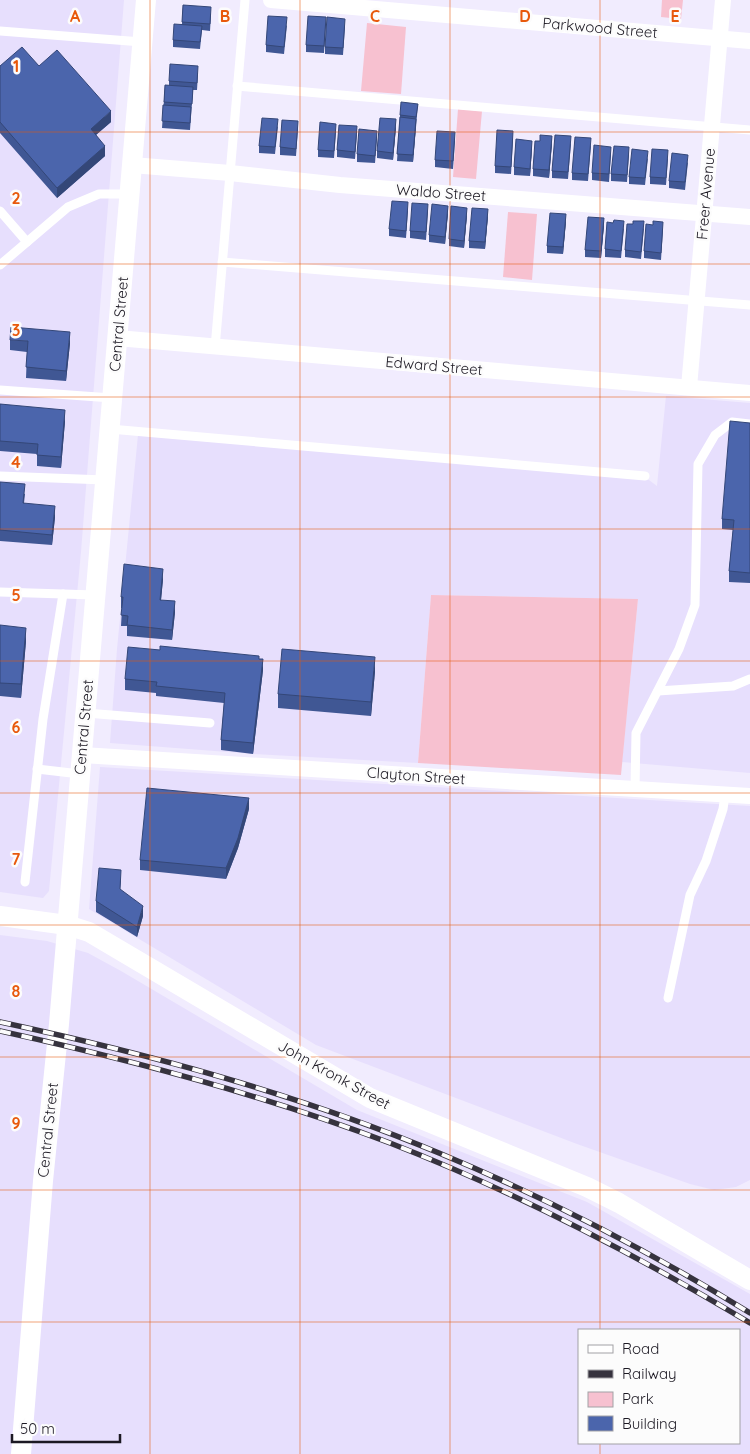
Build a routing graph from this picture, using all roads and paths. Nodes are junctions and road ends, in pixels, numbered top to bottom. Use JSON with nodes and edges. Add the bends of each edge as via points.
{"nodes":[{"id":1,"x":146,"y":0,"type":"edge"},
{"id":2,"x":245,"y":0,"type":"edge"},
{"id":3,"x":271,"y":0,"type":"edge"},
{"id":4,"x":723,"y":0,"type":"edge"},
{"id":5,"x":0,"y":31,"type":"edge"},
{"id":6,"x":720,"y":39,"type":"junction"},
{"id":7,"x":750,"y":41,"type":"edge"},
{"id":8,"x":142,"y":42,"type":"junction"},
{"id":9,"x":237,"y":86,"type":"junction"},
{"id":10,"x":712,"y":126,"type":"junction"},
{"id":11,"x":750,"y":130,"type":"edge"},
{"id":12,"x":132,"y":165,"type":"junction"},
{"id":13,"x":230,"y":173,"type":"junction"},
{"id":14,"x":129,"y":194,"type":"junction"},
{"id":15,"x":0,"y":211,"type":"edge"},
{"id":16,"x":704,"y":213,"type":"junction"},
{"id":17,"x":750,"y":217,"type":"edge"},
{"id":18,"x":27,"y":242,"type":"junction"},
{"id":19,"x":222,"y":262,"type":"junction"},
{"id":20,"x":0,"y":265,"type":"edge"},
{"id":21,"x":696,"y":301,"type":"junction"},
{"id":22,"x":750,"y":305,"type":"edge"},
{"id":23,"x":118,"y":338,"type":"junction"},
{"id":24,"x":215,"y":348,"type":"junction"},
{"id":25,"x":688,"y":388,"type":"junction"},
{"id":26,"x":0,"y":390,"type":"edge"},
{"id":27,"x":750,"y":393,"type":"edge"},
{"id":28,"x":112,"y":398,"type":"junction"},
{"id":29,"x":750,"y":424,"type":"edge"},
{"id":30,"x":110,"y":429,"type":"junction"},
{"id":31,"x":0,"y":476,"type":"edge"},
{"id":32,"x":645,"y":476,"type":"dead end"},
{"id":33,"x":105,"y":480,"type":"junction"},
{"id":34,"x":0,"y":592,"type":"edge"},
{"id":35,"x":62,"y":594,"type":"junction"},
{"id":36,"x":95,"y":596,"type":"junction"},
{"id":37,"x":750,"y":679,"type":"edge"},
{"id":38,"x":658,"y":691,"type":"junction"},
{"id":39,"x":85,"y":712,"type":"junction"},
{"id":40,"x":210,"y":723,"type":"dead end"},
{"id":41,"x":81,"y":764,"type":"junction"},
{"id":42,"x":37,"y":769,"type":"junction"},
{"id":43,"x":636,"y":789,"type":"junction"},
{"id":44,"x":725,"y":795,"type":"junction"},
{"id":45,"x":750,"y":796,"type":"edge"},
{"id":46,"x":25,"y":882,"type":"dead end"},
{"id":47,"x":0,"y":916,"type":"edge"},
{"id":48,"x":67,"y":925,"type":"junction"},
{"id":49,"x":668,"y":998,"type":"dead end"},
{"id":50,"x":750,"y":1280,"type":"edge"},
{"id":51,"x":21,"y":1454,"type":"edge"}],
"edges":[{"from":1,"to":8,"type":"street","name":"Central Street"},
{"from":2,"to":9,"type":"lane"},
{"from":3,"to":6,"type":"street","name":"Parkwood Street"},
{"from":4,"to":6,"type":"street","name":"Freer Avenue"},
{"from":5,"to":8,"type":"lane"},
{"from":6,"to":7,"type":"street","name":"Parkwood Street"},
{"from":6,"to":10,"type":"street","name":"Freer Avenue"},
{"from":8,"to":12,"type":"street","name":"Central Street"},
{"from":9,"to":10,"type":"lane"},
{"from":9,"to":13,"type":"lane"},
{"from":10,"to":11,"type":"lane"},
{"from":10,"to":16,"type":"street","name":"Freer Avenue"},
{"from":12,"to":13,"type":"street","name":"Waldo Street"},
{"from":12,"to":14,"type":"street","name":"Central Street"},
{"from":13,"to":16,"type":"street","name":"Waldo Street","via":[[340,185]]},
{"from":13,"to":19,"type":"lane"},
{"from":14,"to":18,"type":"lane","via":[[99,194],[68,207]]},
{"from":14,"to":23,"type":"street","name":"Central Street"},
{"from":15,"to":18,"type":"lane"},
{"from":16,"to":17,"type":"street","name":"Waldo Street"},
{"from":16,"to":21,"type":"street","name":"Freer Avenue"},
{"from":18,"to":20,"type":"lane"},
{"from":19,"to":21,"type":"lane"},
{"from":19,"to":24,"type":"lane"},
{"from":21,"to":22,"type":"lane"},
{"from":21,"to":25,"type":"street","name":"Freer Avenue"},
{"from":23,"to":24,"type":"street","name":"Edward Street"},
{"from":23,"to":28,"type":"street","name":"Central Street"},
{"from":24,"to":25,"type":"street","name":"Edward Street"},
{"from":25,"to":27,"type":"street","name":"Edward Street"},
{"from":26,"to":28,"type":"lane"},
{"from":28,"to":30,"type":"street","name":"Central Street"},
{"from":29,"to":38,"type":"lane","via":[[732,422],[715,435],[698,464],[695,605],[679,649]]},
{"from":30,"to":32,"type":"lane"},
{"from":30,"to":33,"type":"street","name":"Central Street"},
{"from":31,"to":33,"type":"lane"},
{"from":33,"to":36,"type":"street","name":"Central Street"},
{"from":34,"to":35,"type":"lane"},
{"from":35,"to":36,"type":"lane"},
{"from":35,"to":42,"type":"lane"},
{"from":36,"to":39,"type":"street","name":"Central Street"},
{"from":37,"to":38,"type":"lane","via":[[733,686]]},
{"from":38,"to":43,"type":"lane","via":[[636,733]]},
{"from":39,"to":40,"type":"lane"},
{"from":39,"to":41,"type":"street","name":"Central Street"},
{"from":41,"to":42,"type":"lane"},
{"from":41,"to":43,"type":"street","name":"Clayton Street"},
{"from":41,"to":48,"type":"street","name":"Central Street"},
{"from":42,"to":46,"type":"lane"},
{"from":43,"to":44,"type":"street","name":"Clayton Street"},
{"from":44,"to":45,"type":"street","name":"Clayton Street"},
{"from":44,"to":49,"type":"lane","via":[[706,861],[690,895]]},
{"from":47,"to":48,"type":"street","name":"John Kronk Street"},
{"from":48,"to":50,"type":"street","name":"John Kronk Street","via":[[90,932],[370,1098],[587,1187]]},
{"from":48,"to":51,"type":"street","name":"Central Street"}]}
